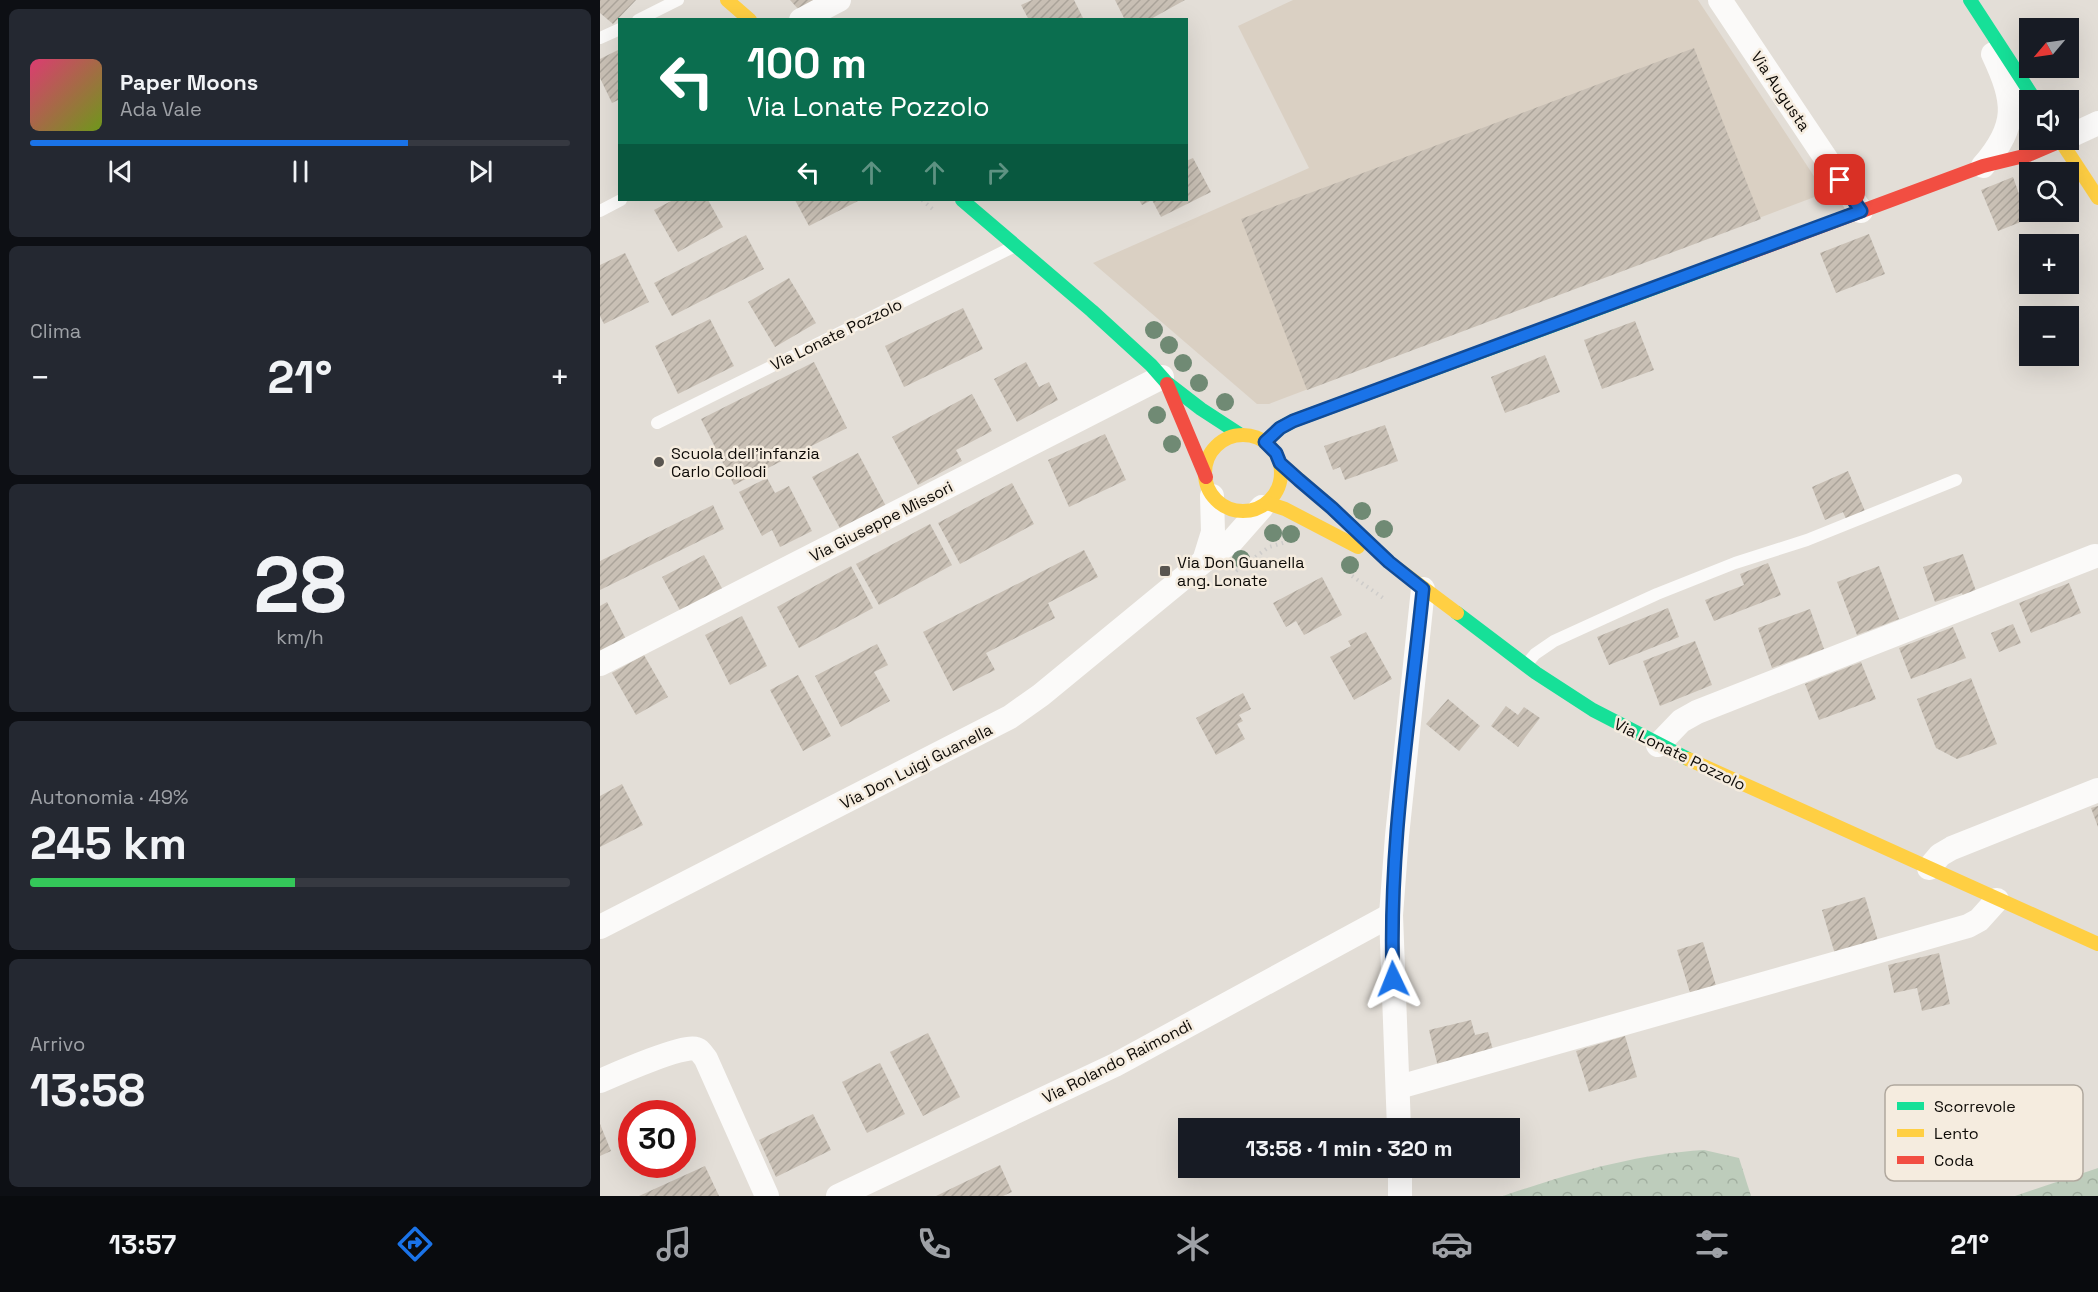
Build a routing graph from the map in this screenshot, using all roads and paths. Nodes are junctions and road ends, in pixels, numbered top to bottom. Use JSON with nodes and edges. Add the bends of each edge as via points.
{"nodes":[{"id":1,"x":678,"y":0,"type":"edge"},
{"id":2,"x":727,"y":0,"type":"edge"},
{"id":3,"x":839,"y":0,"type":"edge"},
{"id":4,"x":1720,"y":0,"type":"edge"},
{"id":5,"x":1969,"y":0,"type":"edge"},
{"id":6,"x":642,"y":18,"type":"edge"},
{"id":7,"x":748,"y":18,"type":"edge"},
{"id":8,"x":805,"y":18,"type":"edge"},
{"id":9,"x":618,"y":29,"type":"edge"},
{"id":10,"x":600,"y":38,"type":"edge"},
{"id":11,"x":2028,"y":90,"type":"edge"},
{"id":12,"x":2098,"y":123,"type":"edge"},
{"id":13,"x":2079,"y":132,"type":"edge"},
{"id":14,"x":2039,"y":150,"type":"edge"},
{"id":15,"x":2070,"y":150,"type":"edge"},
{"id":16,"x":1983,"y":166,"type":"junction"},
{"id":17,"x":2098,"y":198,"type":"edge"},
{"id":18,"x":619,"y":201,"type":"edge"},
{"id":19,"x":963,"y":201,"type":"edge"},
{"id":20,"x":600,"y":210,"type":"edge"},
{"id":21,"x":1861,"y":211,"type":"junction"},
{"id":22,"x":1016,"y":245,"type":"junction"},
{"id":23,"x":1164,"y":380,"type":"junction"},
{"id":24,"x":657,"y":423,"type":"dead end"},
{"id":25,"x":1241,"y":435,"type":"junction"},
{"id":26,"x":1265,"y":442,"type":"junction"},
{"id":27,"x":1280,"y":463,"type":"junction"},
{"id":28,"x":1956,"y":480,"type":"dead end"},
{"id":29,"x":1209,"y":487,"type":"junction"},
{"id":30,"x":1264,"y":505,"type":"junction"},
{"id":31,"x":1290,"y":542,"type":"dead end"},
{"id":32,"x":2095,"y":556,"type":"dead end"},
{"id":33,"x":1204,"y":561,"type":"junction"},
{"id":34,"x":1389,"y":562,"type":"junction"},
{"id":35,"x":1231,"y":574,"type":"dead end"},
{"id":36,"x":1349,"y":574,"type":"dead end"},
{"id":37,"x":1423,"y":589,"type":"junction"},
{"id":38,"x":1394,"y":606,"type":"dead end"},
{"id":39,"x":600,"y":664,"type":"edge"},
{"id":40,"x":1526,"y":665,"type":"junction"},
{"id":41,"x":1658,"y":745,"type":"junction"},
{"id":42,"x":2098,"y":790,"type":"edge"},
{"id":43,"x":1929,"y":868,"type":"junction"},
{"id":44,"x":1997,"y":900,"type":"junction"},
{"id":45,"x":1391,"y":915,"type":"junction"},
{"id":46,"x":600,"y":927,"type":"edge"},
{"id":47,"x":2098,"y":944,"type":"edge"},
{"id":48,"x":600,"y":1081,"type":"edge"},
{"id":49,"x":1399,"y":1087,"type":"junction"},
{"id":50,"x":1399,"y":1118,"type":"edge"},
{"id":51,"x":1400,"y":1178,"type":"edge"},
{"id":52,"x":767,"y":1196,"type":"edge"},
{"id":53,"x":838,"y":1196,"type":"edge"},
{"id":54,"x":1401,"y":1196,"type":"edge"}],
"edges":[{"from":1,"to":6,"type":"lane"},
{"from":2,"to":7,"type":"street"},
{"from":3,"to":8,"type":"street"},
{"from":4,"to":21,"type":"street","name":"Via Augusta"},
{"from":5,"to":11,"type":"street"},
{"from":5,"to":16,"type":"street","via":[[1997,64],[2011,114],[1998,148]]},
{"from":9,"to":10,"type":"lane"},
{"from":12,"to":13,"type":"street"},
{"from":14,"to":16,"type":"street"},
{"from":15,"to":17,"type":"street"},
{"from":16,"to":21,"type":"street"},
{"from":18,"to":20,"type":"lane"},
{"from":19,"to":22,"type":"street"},
{"from":21,"to":26,"type":"street","via":[[1293,421]]},
{"from":22,"to":23,"type":"street"},
{"from":22,"to":24,"type":"lane","name":"Via Lonate Pozzolo"},
{"from":23,"to":25,"type":"street"},
{"from":23,"to":29,"type":"street"},
{"from":23,"to":39,"type":"street","name":"Via Giuseppe Missori"},
{"from":25,"to":26,"type":"street"},
{"from":25,"to":29,"type":"street","via":[[1229,437],[1211,453],[1207,463]]},
{"from":26,"to":27,"type":"street"},
{"from":27,"to":30,"type":"street","via":[[1279,488]]},
{"from":27,"to":34,"type":"street"},
{"from":28,"to":40,"type":"lane","via":[[1657,594],[1554,641]]},
{"from":29,"to":30,"type":"street","via":[[1226,507],[1237,511]]},
{"from":29,"to":33,"type":"street","via":[[1213,532]]},
{"from":30,"to":33,"type":"street","name":"Via Don Luigi Guanella","via":[[1232,541]]},
{"from":30,"to":34,"type":"street","via":[[1285,509]]},
{"from":31,"to":35,"type":"path","via":[[1269,547]]},
{"from":32,"to":41,"type":"street","via":[[1697,712],[1681,721]]},
{"from":33,"to":46,"type":"street","name":"Via Don Luigi Guanella","via":[[1010,717]]},
{"from":34,"to":37,"type":"street","name":"Via Lonate Pozzolo"},
{"from":36,"to":38,"type":"path"},
{"from":37,"to":40,"type":"street","name":"Via Lonate Pozzolo"},
{"from":37,"to":45,"type":"street"},
{"from":40,"to":41,"type":"street","name":"Via Lonate Pozzolo","via":[[1593,710]]},
{"from":41,"to":43,"type":"street","name":"Via Lonate Pozzolo"},
{"from":42,"to":43,"type":"street","via":[[1952,848]]},
{"from":43,"to":44,"type":"street","name":"Via Lonate Pozzolo"},
{"from":44,"to":47,"type":"street","name":"Via Lonate Pozzolo"},
{"from":44,"to":49,"type":"street","via":[[1968,926]]},
{"from":45,"to":49,"type":"street"},
{"from":45,"to":53,"type":"street","name":"Via Rolando Raimondi","via":[[1115,1065]]},
{"from":48,"to":52,"type":"street","via":[[679,1051],[698,1049]]},
{"from":49,"to":50,"type":"street"},
{"from":51,"to":54,"type":"street"}]}
